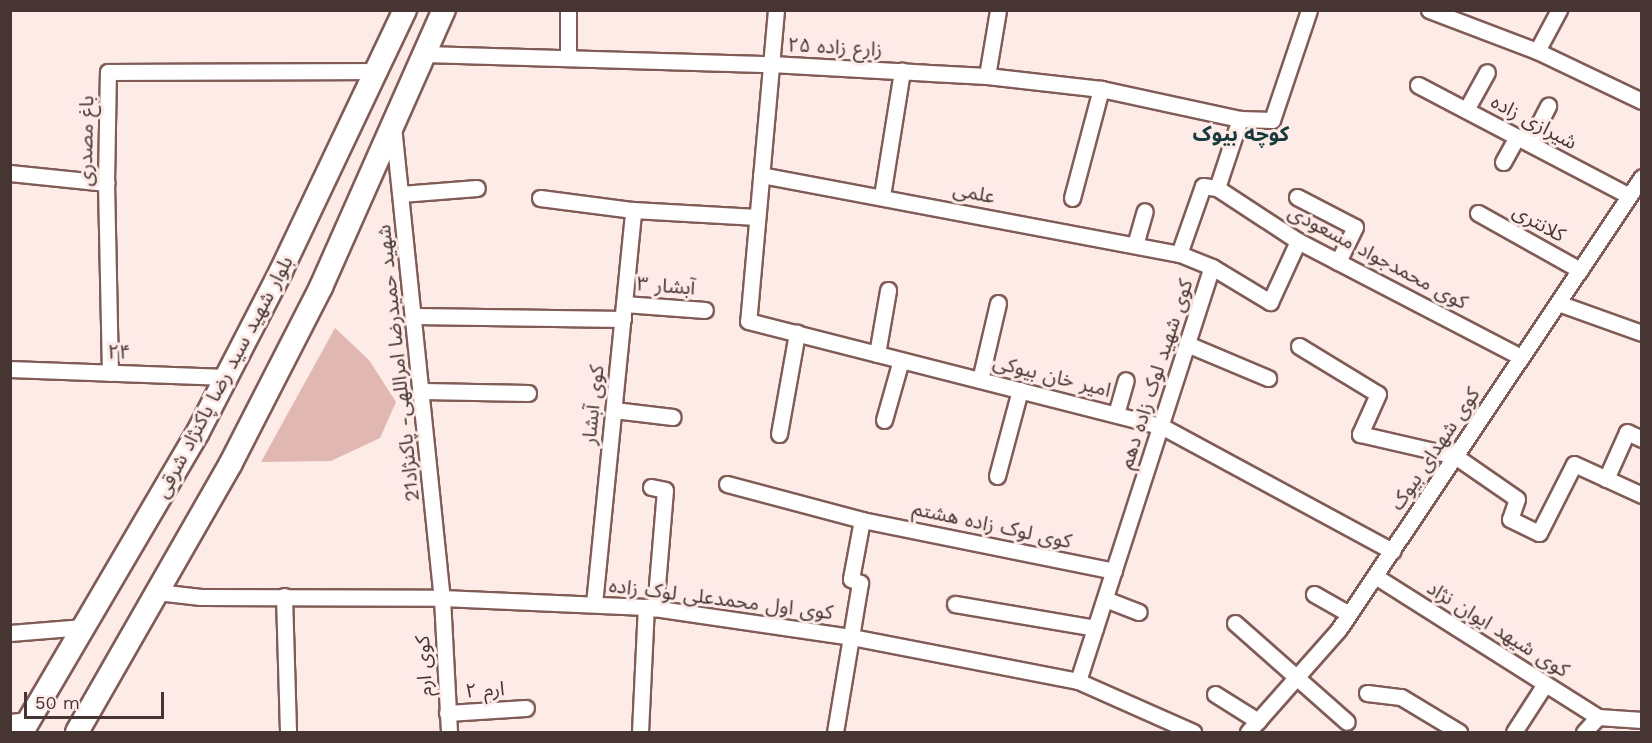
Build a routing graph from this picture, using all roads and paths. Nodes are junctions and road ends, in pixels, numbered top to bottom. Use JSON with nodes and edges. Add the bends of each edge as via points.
{"nodes":[{"id":1,"x":405,"y":10,"type":"edge"},
{"id":2,"x":444,"y":10,"type":"edge"},
{"id":3,"x":568,"y":10,"type":"edge"},
{"id":4,"x":776,"y":10,"type":"edge"},
{"id":5,"x":998,"y":10,"type":"edge"},
{"id":6,"x":1309,"y":10,"type":"edge"},
{"id":7,"x":1429,"y":10,"type":"edge"},
{"id":8,"x":1559,"y":10,"type":"edge"},
{"id":9,"x":1468,"y":17,"type":"edge"},
{"id":10,"x":1537,"y":51,"type":"junction"},
{"id":11,"x":424,"y":54,"type":"junction"},
{"id":12,"x":568,"y":58,"type":"junction"},
{"id":13,"x":771,"y":64,"type":"junction"},
{"id":14,"x":379,"y":71,"type":"junction"},
{"id":15,"x":902,"y":71,"type":"junction"},
{"id":16,"x":1487,"y":72,"type":"dead end"},
{"id":17,"x":987,"y":76,"type":"junction"},
{"id":18,"x":1418,"y":85,"type":"dead end"},
{"id":19,"x":1101,"y":89,"type":"junction"},
{"id":20,"x":1641,"y":101,"type":"edge"},
{"id":21,"x":1548,"y":106,"type":"dead end"},
{"id":22,"x":1466,"y":110,"type":"junction"},
{"id":23,"x":1240,"y":119,"type":"junction"},
{"id":24,"x":393,"y":123,"type":"junction"},
{"id":25,"x":1523,"y":140,"type":"junction"},
{"id":26,"x":1503,"y":162,"type":"dead end"},
{"id":27,"x":10,"y":173,"type":"edge"},
{"id":28,"x":761,"y":175,"type":"junction"},
{"id":29,"x":1641,"y":177,"type":"edge"},
{"id":30,"x":106,"y":183,"type":"junction"},
{"id":31,"x":477,"y":188,"type":"dead end"},
{"id":32,"x":1217,"y":188,"type":"junction"},
{"id":33,"x":401,"y":194,"type":"junction"},
{"id":34,"x":882,"y":196,"type":"junction"},
{"id":35,"x":1629,"y":196,"type":"junction"},
{"id":36,"x":1297,"y":197,"type":"dead end"},
{"id":37,"x":540,"y":198,"type":"dead end"},
{"id":38,"x":1072,"y":198,"type":"dead end"},
{"id":39,"x":633,"y":210,"type":"junction"},
{"id":40,"x":1145,"y":211,"type":"dead end"},
{"id":41,"x":1478,"y":213,"type":"dead end"},
{"id":42,"x":757,"y":217,"type":"junction"},
{"id":43,"x":1298,"y":241,"type":"junction"},
{"id":44,"x":1135,"y":245,"type":"junction"},
{"id":45,"x":1179,"y":254,"type":"junction"},
{"id":46,"x":1338,"y":262,"type":"junction"},
{"id":47,"x":1212,"y":267,"type":"junction"},
{"id":48,"x":1580,"y":270,"type":"junction"},
{"id":49,"x":888,"y":290,"type":"dead end"},
{"id":50,"x":998,"y":303,"type":"dead end"},
{"id":51,"x":1558,"y":303,"type":"junction"},
{"id":52,"x":705,"y":310,"type":"dead end"},
{"id":53,"x":623,"y":311,"type":"junction"},
{"id":54,"x":415,"y":316,"type":"junction"},
{"id":55,"x":797,"y":333,"type":"junction"},
{"id":56,"x":1641,"y":333,"type":"edge"},
{"id":57,"x":1187,"y":344,"type":"junction"},
{"id":58,"x":1299,"y":346,"type":"dead end"},
{"id":59,"x":877,"y":354,"type":"junction"},
{"id":60,"x":1521,"y":357,"type":"junction"},
{"id":61,"x":901,"y":360,"type":"junction"},
{"id":62,"x":10,"y":369,"type":"edge"},
{"id":63,"x":110,"y":373,"type":"junction"},
{"id":64,"x":226,"y":377,"type":"junction"},
{"id":65,"x":1268,"y":378,"type":"dead end"},
{"id":66,"x":980,"y":380,"type":"junction"},
{"id":67,"x":1126,"y":380,"type":"dead end"},
{"id":68,"x":1020,"y":390,"type":"junction"},
{"id":69,"x":423,"y":391,"type":"junction"},
{"id":70,"x":528,"y":393,"type":"dead end"},
{"id":71,"x":614,"y":410,"type":"junction"},
{"id":72,"x":1116,"y":414,"type":"junction"},
{"id":73,"x":673,"y":417,"type":"dead end"},
{"id":74,"x":884,"y":420,"type":"dead end"},
{"id":75,"x":1161,"y":426,"type":"junction"},
{"id":76,"x":779,"y":434,"type":"dead end"},
{"id":77,"x":1641,"y":439,"type":"edge"},
{"id":78,"x":1455,"y":456,"type":"junction"},
{"id":79,"x":997,"y":476,"type":"dead end"},
{"id":80,"x":1606,"y":479,"type":"junction"},
{"id":81,"x":727,"y":484,"type":"dead end"},
{"id":82,"x":651,"y":487,"type":"dead end"},
{"id":83,"x":1641,"y":495,"type":"edge"},
{"id":84,"x":862,"y":520,"type":"junction"},
{"id":85,"x":1392,"y":551,"type":"junction"},
{"id":86,"x":1114,"y":571,"type":"junction"},
{"id":87,"x":1375,"y":576,"type":"junction"},
{"id":88,"x":157,"y":592,"type":"junction"},
{"id":89,"x":1314,"y":594,"type":"dead end"},
{"id":90,"x":284,"y":596,"type":"junction"},
{"id":91,"x":442,"y":598,"type":"junction"},
{"id":92,"x":1105,"y":599,"type":"junction"},
{"id":93,"x":594,"y":604,"type":"junction"},
{"id":94,"x":955,"y":604,"type":"dead end"},
{"id":95,"x":650,"y":608,"type":"junction"},
{"id":96,"x":1139,"y":612,"type":"dead end"},
{"id":97,"x":1349,"y":614,"type":"junction"},
{"id":98,"x":1235,"y":623,"type":"dead end"},
{"id":99,"x":84,"y":627,"type":"junction"},
{"id":100,"x":1095,"y":628,"type":"junction"},
{"id":101,"x":10,"y":633,"type":"edge"},
{"id":102,"x":852,"y":637,"type":"junction"},
{"id":103,"x":1298,"y":676,"type":"junction"},
{"id":104,"x":1078,"y":681,"type":"junction"},
{"id":105,"x":1545,"y":684,"type":"junction"},
{"id":106,"x":1367,"y":693,"type":"dead end"},
{"id":107,"x":1215,"y":694,"type":"dead end"},
{"id":108,"x":526,"y":708,"type":"dead end"},
{"id":109,"x":447,"y":713,"type":"junction"},
{"id":110,"x":1598,"y":717,"type":"junction"},
{"id":111,"x":1641,"y":720,"type":"edge"},
{"id":112,"x":1347,"y":722,"type":"dead end"},
{"id":113,"x":21,"y":725,"type":"edge"},
{"id":114,"x":1253,"y":727,"type":"edge"},
{"id":115,"x":77,"y":732,"type":"edge"},
{"id":116,"x":288,"y":732,"type":"edge"},
{"id":117,"x":449,"y":732,"type":"edge"},
{"id":118,"x":640,"y":732,"type":"edge"},
{"id":119,"x":835,"y":732,"type":"edge"},
{"id":120,"x":1193,"y":732,"type":"edge"},
{"id":121,"x":1459,"y":732,"type":"edge"},
{"id":122,"x":1514,"y":732,"type":"edge"},
{"id":123,"x":1584,"y":732,"type":"edge"}],
"edges":[{"from":1,"to":14,"type":"main road","name":"بلوار شهید سید رضا پاکنژاد شرقی"},
{"from":2,"to":11,"type":"main road"},
{"from":3,"to":12,"type":"street"},
{"from":4,"to":13,"type":"street"},
{"from":5,"to":17,"type":"street"},
{"from":6,"to":23,"type":"street","via":[[1272,120]]},
{"from":7,"to":9,"type":"street"},
{"from":8,"to":10,"type":"street"},
{"from":9,"to":10,"type":"street"},
{"from":10,"to":20,"type":"street"},
{"from":11,"to":12,"type":"street","name":"زارع زاده ۲۵"},
{"from":11,"to":24,"type":"main road"},
{"from":12,"to":13,"type":"street","name":"زارع زاده ۲۵"},
{"from":13,"to":15,"type":"street","name":"زارع زاده ۲۵"},
{"from":13,"to":28,"type":"street"},
{"from":14,"to":30,"type":"street","name":"باغ مصدری","via":[[108,72]]},
{"from":14,"to":64,"type":"main road","name":"بلوار شهید سید رضا پاکنژاد شرقی"},
{"from":15,"to":17,"type":"street","name":"زارع زاده ۲۵"},
{"from":15,"to":34,"type":"street"},
{"from":16,"to":22,"type":"street"},
{"from":17,"to":19,"type":"street","name":"زارع زاده ۲۵"},
{"from":18,"to":22,"type":"street","name":"شیرازی زاده"},
{"from":19,"to":23,"type":"street","name":"زارع زاده ۲۵"},
{"from":19,"to":38,"type":"street"},
{"from":21,"to":25,"type":"street"},
{"from":22,"to":25,"type":"street","name":"شیرازی زاده"},
{"from":23,"to":32,"type":"street"},
{"from":24,"to":33,"type":"street","name":"شهید حمیدرضا امراللهی- پاکنژاد21"},
{"from":24,"to":88,"type":"main road","via":[[321,287],[234,457]]},
{"from":25,"to":26,"type":"street"},
{"from":25,"to":35,"type":"street","name":"شیرازی زاده"},
{"from":27,"to":30,"type":"street"},
{"from":28,"to":34,"type":"street","name":"علمی"},
{"from":28,"to":42,"type":"street"},
{"from":29,"to":35,"type":"street","name":"کوی شهدای بیوک"},
{"from":30,"to":63,"type":"street","name":"باغ مصدری"},
{"from":31,"to":33,"type":"street"},
{"from":32,"to":43,"type":"street","name":"کوی محمدجواد مسعودی"},
{"from":32,"to":45,"type":"street","name":"کوی شهید لوک زاده دهم","via":[[1203,186]]},
{"from":33,"to":54,"type":"street","name":"شهید حمیدرضا امراللهی- پاکنژاد21"},
{"from":34,"to":44,"type":"street","name":"علمی"},
{"from":35,"to":48,"type":"street","name":"کوی شهدای بیوک"},
{"from":36,"to":46,"type":"street","via":[[1355,226]]},
{"from":37,"to":39,"type":"street"},
{"from":39,"to":42,"type":"street"},
{"from":39,"to":53,"type":"street","name":"کوی آبشار"},
{"from":40,"to":44,"type":"street"},
{"from":41,"to":48,"type":"street","name":"کلانتری"},
{"from":42,"to":55,"type":"street","name":"امیر خان بیوکی","via":[[748,321]]},
{"from":43,"to":46,"type":"street","name":"کوی محمدجواد مسعودی"},
{"from":43,"to":47,"type":"street","via":[[1270,302]]},
{"from":44,"to":45,"type":"street","name":"علمی"},
{"from":45,"to":47,"type":"street","name":"کوی شهید لوک زاده دهم"},
{"from":46,"to":60,"type":"street","name":"کوی محمدجواد مسعودی"},
{"from":47,"to":57,"type":"street","name":"کوی شهید لوک زاده دهم"},
{"from":48,"to":51,"type":"street","name":"کوی شهدای بیوک"},
{"from":49,"to":59,"type":"street"},
{"from":50,"to":66,"type":"street"},
{"from":51,"to":56,"type":"street"},
{"from":51,"to":60,"type":"street","name":"کوی شهدای بیوک"},
{"from":52,"to":53,"type":"street","name":"آبشار ۳"},
{"from":53,"to":54,"type":"street","name":"آبشار ۳"},
{"from":53,"to":71,"type":"street","name":"کوی آبشار"},
{"from":54,"to":69,"type":"street","name":"شهید حمیدرضا امراللهی- پاکنژاد21"},
{"from":55,"to":59,"type":"street","name":"امیر خان بیوکی"},
{"from":55,"to":76,"type":"street"},
{"from":57,"to":65,"type":"street"},
{"from":57,"to":75,"type":"street","name":"کوی شهید لوک زاده دهم"},
{"from":58,"to":78,"type":"street","via":[[1378,394],[1360,434]]},
{"from":59,"to":61,"type":"street","name":"امیر خان بیوکی"},
{"from":60,"to":78,"type":"street","name":"کوی شهدای بیوک"},
{"from":61,"to":66,"type":"street","name":"امیر خان بیوکی"},
{"from":61,"to":74,"type":"street"},
{"from":62,"to":63,"type":"street","name":"۲۴"},
{"from":63,"to":64,"type":"street","name":"۲۴"},
{"from":64,"to":99,"type":"main road","name":"بلوار شهید سید رضا پاکنژاد شرقی"},
{"from":66,"to":68,"type":"street","name":"امیر خان بیوکی"},
{"from":67,"to":72,"type":"street"},
{"from":68,"to":72,"type":"street","name":"امیر خان بیوکی"},
{"from":68,"to":79,"type":"street"},
{"from":69,"to":70,"type":"street"},
{"from":69,"to":91,"type":"street","name":"شهید حمیدرضا امراللهی- پاکنژاد21"},
{"from":71,"to":73,"type":"street"},
{"from":71,"to":93,"type":"street","name":"کوی آبشار"},
{"from":72,"to":75,"type":"street","name":"امیر خان بیوکی"},
{"from":75,"to":85,"type":"street","name":"امیر خان بیوکی"},
{"from":75,"to":86,"type":"street","name":"کوی شهید لوک زاده دهم"},
{"from":77,"to":80,"type":"street","via":[[1627,432]]},
{"from":78,"to":80,"type":"street","via":[[1517,499],[1510,519],[1539,533],[1574,464]]},
{"from":78,"to":85,"type":"street","name":"کوی شهدای بیوک"},
{"from":80,"to":83,"type":"street"},
{"from":81,"to":84,"type":"street","name":"کوی لوک زاده هشتم"},
{"from":82,"to":95,"type":"street","via":[[665,490]]},
{"from":84,"to":86,"type":"street","name":"کوی لوک زاده هشتم"},
{"from":84,"to":102,"type":"street","via":[[851,579],[860,583]]},
{"from":85,"to":87,"type":"street","name":"کوی شهدای بیوک"},
{"from":86,"to":92,"type":"street","name":"کوی شهید لوک زاده دهم"},
{"from":87,"to":97,"type":"street","name":"کوی شهدای بیوک"},
{"from":87,"to":105,"type":"street","name":"کوی شیهد ایوان نژاد"},
{"from":88,"to":90,"type":"street","name":"کوی اول محمدعلی لوک زاده","via":[[201,597]]},
{"from":88,"to":115,"type":"main road"},
{"from":89,"to":97,"type":"street"},
{"from":90,"to":91,"type":"street","name":"کوی اول محمدعلی لوک زاده"},
{"from":90,"to":116,"type":"street"},
{"from":91,"to":93,"type":"street","name":"کوی اول محمدعلی لوک زاده"},
{"from":91,"to":109,"type":"street","name":"کوی ارم"},
{"from":92,"to":96,"type":"street"},
{"from":92,"to":100,"type":"street","name":"کوی شهید لوک زاده دهم"},
{"from":93,"to":95,"type":"street","name":"کوی اول محمدعلی لوک زاده"},
{"from":94,"to":100,"type":"street"},
{"from":95,"to":102,"type":"street","name":"کوی اول محمدعلی لوک زاده"},
{"from":95,"to":118,"type":"street"},
{"from":97,"to":103,"type":"street","name":"کوی شهدای بیوک"},
{"from":98,"to":103,"type":"street"},
{"from":99,"to":101,"type":"street"},
{"from":99,"to":113,"type":"main road","name":"بلوار شهید سید رضا پاکنژاد شرقی"},
{"from":100,"to":104,"type":"street","name":"کوی شهید لوک زاده دهم"},
{"from":102,"to":104,"type":"street","name":"کوی اول محمدعلی لوک زاده"},
{"from":102,"to":119,"type":"street"},
{"from":103,"to":112,"type":"street"},
{"from":103,"to":114,"type":"street","name":"کوی شهدای بیوک"},
{"from":104,"to":120,"type":"street","name":"کوی اول محمدعلی لوک زاده"},
{"from":105,"to":110,"type":"street","name":"کوی شیهد ایوان نژاد"},
{"from":105,"to":122,"type":"street"},
{"from":106,"to":121,"type":"street","via":[[1401,697]]},
{"from":107,"to":114,"type":"street"},
{"from":108,"to":109,"type":"street","name":"ارم ۲"},
{"from":109,"to":117,"type":"street","name":"کوی ارم"},
{"from":110,"to":111,"type":"street"},
{"from":110,"to":123,"type":"street"}]}
